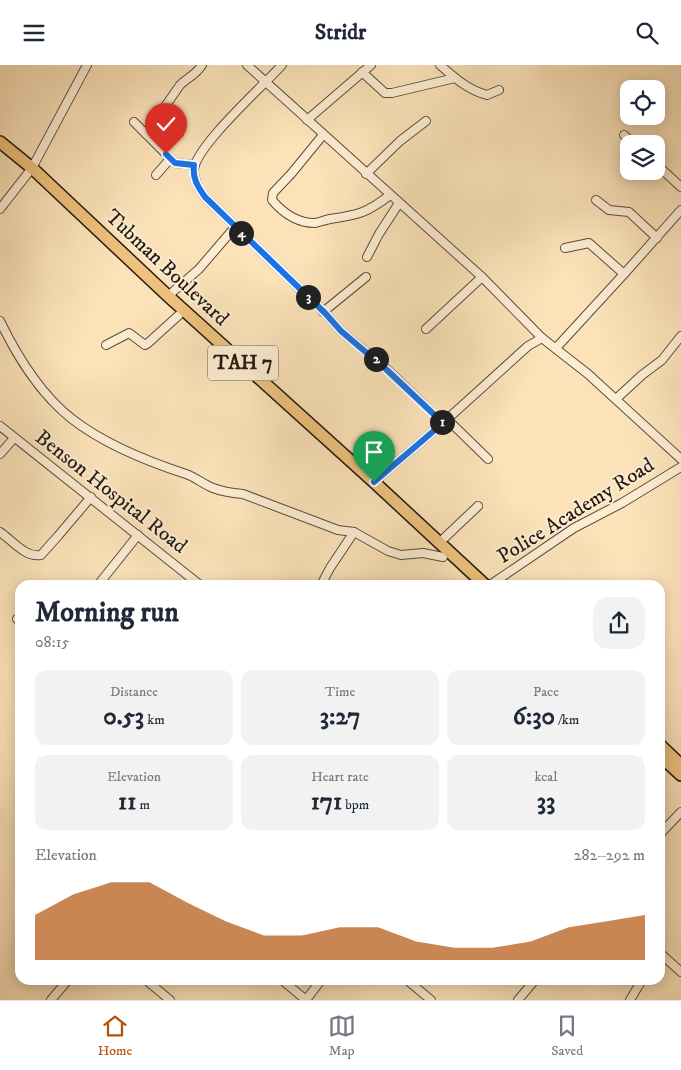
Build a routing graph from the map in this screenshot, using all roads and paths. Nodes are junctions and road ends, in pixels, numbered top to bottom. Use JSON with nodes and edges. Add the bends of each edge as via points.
{"nodes":[{"id":1,"x":88,"y":65,"type":"edge"},
{"id":2,"x":202,"y":65,"type":"edge"},
{"id":3,"x":247,"y":65,"type":"edge"},
{"id":4,"x":282,"y":65,"type":"edge"},
{"id":5,"x":371,"y":65,"type":"edge"},
{"id":6,"x":440,"y":65,"type":"edge"},
{"id":7,"x":362,"y":72,"type":"junction"},
{"id":8,"x":455,"y":78,"type":"junction"},
{"id":9,"x":266,"y":82,"type":"junction"},
{"id":10,"x":500,"y":90,"type":"dead end"},
{"id":11,"x":308,"y":120,"type":"junction"},
{"id":12,"x":426,"y":121,"type":"dead end"},
{"id":13,"x":134,"y":122,"type":"dead end"},
{"id":14,"x":146,"y":134,"type":"junction"},
{"id":15,"x":323,"y":135,"type":"junction"},
{"id":16,"x":0,"y":142,"type":"edge"},
{"id":17,"x":0,"y":151,"type":"edge"},
{"id":18,"x":170,"y":159,"type":"junction"},
{"id":19,"x":194,"y":165,"type":"junction"},
{"id":20,"x":30,"y":171,"type":"junction"},
{"id":21,"x":665,"y":172,"type":"edge"},
{"id":22,"x":366,"y":174,"type":"junction"},
{"id":23,"x":156,"y":175,"type":"dead end"},
{"id":24,"x":681,"y":187,"type":"edge"},
{"id":25,"x":390,"y":195,"type":"junction"},
{"id":26,"x":596,"y":200,"type":"dead end"},
{"id":27,"x":399,"y":203,"type":"junction"},
{"id":28,"x":0,"y":209,"type":"edge"},
{"id":29,"x":681,"y":210,"type":"edge"},
{"id":30,"x":235,"y":227,"type":"junction"},
{"id":31,"x":656,"y":238,"type":"junction"},
{"id":32,"x":565,"y":248,"type":"dead end"},
{"id":33,"x":367,"y":257,"type":"dead end"},
{"id":34,"x":624,"y":275,"type":"junction"},
{"id":35,"x":366,"y":277,"type":"dead end"},
{"id":36,"x":482,"y":277,"type":"junction"},
{"id":37,"x":168,"y":296,"type":"junction"},
{"id":38,"x":324,"y":312,"type":"junction"},
{"id":39,"x":178,"y":315,"type":"junction"},
{"id":40,"x":0,"y":321,"type":"edge"},
{"id":41,"x":426,"y":329,"type":"dead end"},
{"id":42,"x":681,"y":337,"type":"edge"},
{"id":43,"x":542,"y":338,"type":"junction"},
{"id":44,"x":106,"y":345,"type":"dead end"},
{"id":45,"x":556,"y":348,"type":"junction"},
{"id":46,"x":616,"y":399,"type":"junction"},
{"id":47,"x":445,"y":421,"type":"junction"},
{"id":48,"x":0,"y":426,"type":"edge"},
{"id":49,"x":14,"y":437,"type":"junction"},
{"id":50,"x":0,"y":454,"type":"edge"},
{"id":51,"x":488,"y":459,"type":"dead end"},
{"id":52,"x":681,"y":459,"type":"edge"},
{"id":53,"x":681,"y":467,"type":"edge"},
{"id":54,"x":374,"y":482,"type":"junction"},
{"id":55,"x":91,"y":497,"type":"junction"},
{"id":56,"x":478,"y":506,"type":"dead end"},
{"id":57,"x":0,"y":532,"type":"edge"},
{"id":58,"x":354,"y":532,"type":"junction"},
{"id":59,"x":138,"y":535,"type":"junction"},
{"id":60,"x":439,"y":543,"type":"junction"},
{"id":61,"x":443,"y":557,"type":"junction"},
{"id":62,"x":102,"y":580,"type":"edge"},
{"id":63,"x":194,"y":580,"type":"edge"},
{"id":64,"x":325,"y":580,"type":"edge"},
{"id":65,"x":468,"y":580,"type":"edge"},
{"id":66,"x":480,"y":580,"type":"edge"},
{"id":67,"x":498,"y":580,"type":"edge"},
{"id":68,"x":665,"y":750,"type":"edge"},
{"id":69,"x":665,"y":760,"type":"edge"},
{"id":70,"x":681,"y":765,"type":"edge"},
{"id":71,"x":681,"y":775,"type":"edge"},
{"id":72,"x":681,"y":812,"type":"edge"},
{"id":73,"x":665,"y":829,"type":"edge"},
{"id":74,"x":665,"y":958,"type":"edge"},
{"id":75,"x":681,"y":971,"type":"edge"},
{"id":76,"x":65,"y":985,"type":"edge"},
{"id":77,"x":152,"y":985,"type":"edge"},
{"id":78,"x":288,"y":985,"type":"edge"},
{"id":79,"x":317,"y":985,"type":"edge"},
{"id":80,"x":413,"y":985,"type":"edge"},
{"id":81,"x":531,"y":985,"type":"edge"},
{"id":82,"x":639,"y":985,"type":"edge"},
{"id":83,"x":55,"y":999,"type":"edge"},
{"id":84,"x":170,"y":1000,"type":"edge"},
{"id":85,"x":306,"y":1000,"type":"edge"},
{"id":86,"x":431,"y":1000,"type":"edge"},
{"id":87,"x":518,"y":1000,"type":"edge"},
{"id":88,"x":630,"y":1000,"type":"edge"}],
"edges":[{"from":1,"to":20,"type":"street"},
{"from":2,"to":14,"type":"street","via":[[196,74],[180,85]]},
{"from":3,"to":9,"type":"street"},
{"from":4,"to":9,"type":"street"},
{"from":5,"to":7,"type":"street"},
{"from":6,"to":8,"type":"street"},
{"from":7,"to":8,"type":"street","via":[[385,93]]},
{"from":7,"to":11,"type":"street"},
{"from":8,"to":10,"type":"street","via":[[479,93],[487,95]]},
{"from":9,"to":11,"type":"street"},
{"from":9,"to":19,"type":"street","via":[[232,115]]},
{"from":11,"to":15,"type":"street"},
{"from":12,"to":22,"type":"street"},
{"from":13,"to":14,"type":"street"},
{"from":14,"to":18,"type":"street"},
{"from":15,"to":22,"type":"street"},
{"from":15,"to":25,"type":"street","via":[[273,193],[272,200],[280,208],[298,221],[317,223],[363,213]]},
{"from":16,"to":20,"type":"highway","name":"Tubman Boulevard","number":"TAH 7"},
{"from":17,"to":20,"type":"highway","name":"Tubman Boulevard","number":"TAH 7"},
{"from":18,"to":19,"type":"street","via":[[178,164]]},
{"from":18,"to":23,"type":"street"},
{"from":19,"to":30,"type":"street","via":[[199,188]]},
{"from":20,"to":28,"type":"street"},
{"from":20,"to":37,"type":"highway","name":"Tubman Boulevard","number":"TAH 7"},
{"from":20,"to":39,"type":"highway","name":"Tubman Boulevard","number":"TAH 7"},
{"from":21,"to":24,"type":"street"},
{"from":22,"to":25,"type":"street"},
{"from":25,"to":27,"type":"street"},
{"from":26,"to":31,"type":"street","via":[[609,209],[629,212]]},
{"from":27,"to":33,"type":"street"},
{"from":27,"to":36,"type":"street"},
{"from":29,"to":31,"type":"street"},
{"from":30,"to":37,"type":"street","via":[[199,269]]},
{"from":30,"to":38,"type":"street"},
{"from":31,"to":34,"type":"street"},
{"from":32,"to":34,"type":"street","via":[[589,243]]},
{"from":34,"to":45,"type":"street"},
{"from":35,"to":38,"type":"street"},
{"from":36,"to":41,"type":"street"},
{"from":36,"to":43,"type":"street"},
{"from":37,"to":54,"type":"highway","name":"Tubman Boulevard","number":"TAH 7"},
{"from":38,"to":47,"type":"street","via":[[341,331]]},
{"from":39,"to":44,"type":"street","via":[[145,345],[129,333]]},
{"from":39,"to":61,"type":"highway","name":"Tubman Boulevard","number":"TAH 7"},
{"from":40,"to":58,"type":"street","via":[[33,379],[71,418],[91,432],[162,467],[227,493],[243,494],[298,517]]},
{"from":42,"to":46,"type":"street","via":[[662,361]]},
{"from":43,"to":45,"type":"street"},
{"from":43,"to":47,"type":"street","via":[[528,346]]},
{"from":45,"to":46,"type":"street"},
{"from":46,"to":52,"type":"street"},
{"from":47,"to":51,"type":"street"},
{"from":47,"to":54,"type":"street"},
{"from":48,"to":49,"type":"street","name":"Benson Hospital Road"},
{"from":49,"to":50,"type":"street"},
{"from":49,"to":55,"type":"street","name":"Benson Hospital Road"},
{"from":53,"to":67,"type":"street","name":"Police Academy Road","via":[[574,529]]},
{"from":54,"to":60,"type":"highway","name":"Tubman Boulevard","number":"TAH 7"},
{"from":55,"to":57,"type":"street","via":[[41,555],[25,552]]},
{"from":55,"to":59,"type":"street","name":"Benson Hospital Road"},
{"from":56,"to":60,"type":"street"},
{"from":58,"to":61,"type":"street","via":[[401,555],[423,553]]},
{"from":58,"to":64,"type":"street"},
{"from":59,"to":62,"type":"street"},
{"from":59,"to":63,"type":"street","name":"Benson Hospital Road"},
{"from":60,"to":66,"type":"highway","name":"Tubman Boulevard","number":"TAH 7"},
{"from":61,"to":65,"type":"highway","name":"Tubman Boulevard","number":"TAH 7"},
{"from":68,"to":70,"type":"highway"},
{"from":69,"to":71,"type":"highway"},
{"from":72,"to":73,"type":"street"},
{"from":74,"to":75,"type":"street"},
{"from":76,"to":83,"type":"street"},
{"from":77,"to":84,"type":"street"},
{"from":78,"to":85,"type":"street"},
{"from":79,"to":85,"type":"street"},
{"from":80,"to":86,"type":"street"},
{"from":81,"to":87,"type":"street"},
{"from":82,"to":88,"type":"street"}]}
